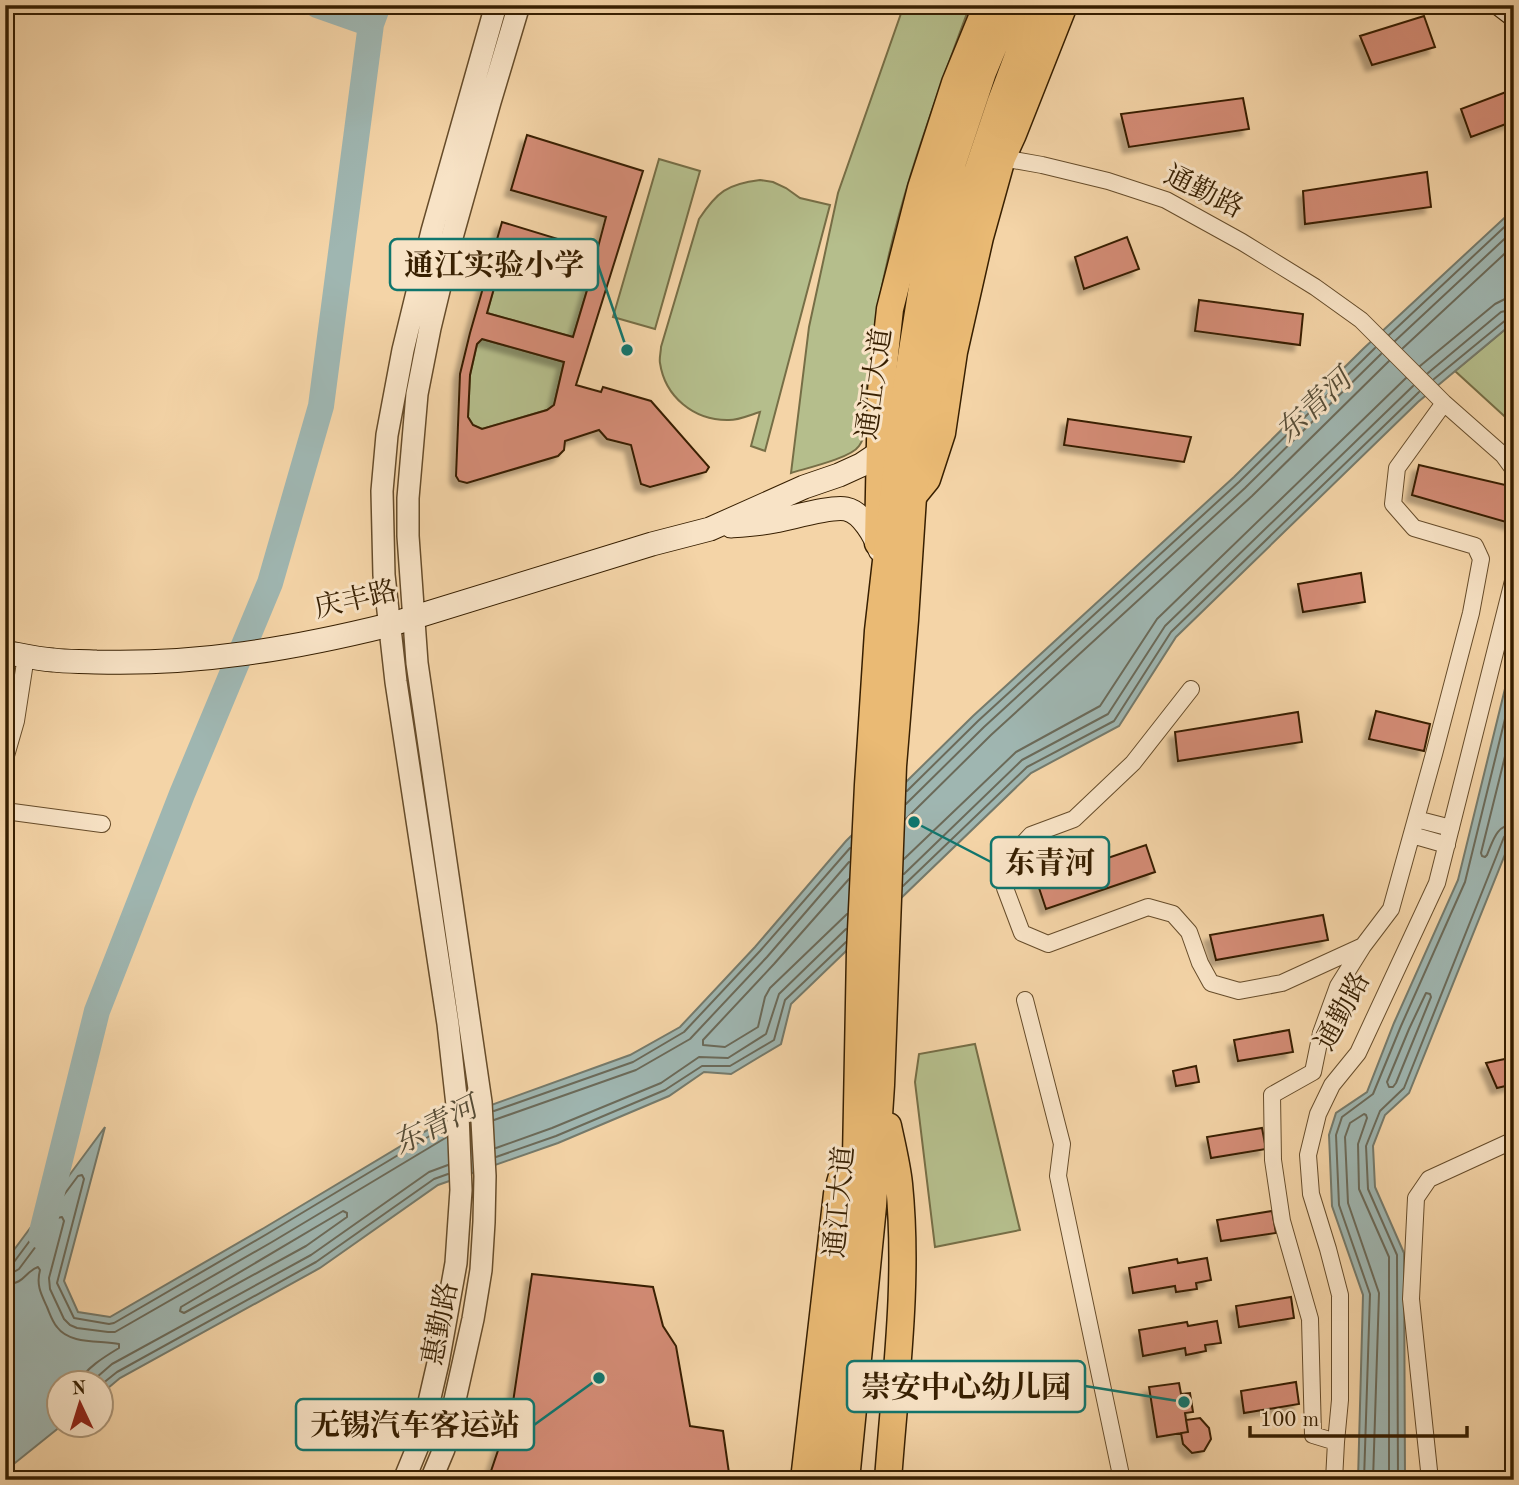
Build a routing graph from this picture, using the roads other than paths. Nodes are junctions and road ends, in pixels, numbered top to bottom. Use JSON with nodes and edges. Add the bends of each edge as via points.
{"nodes":[{"id":1,"x":496,"y":5,"type":"edge"},
{"id":2,"x":519,"y":5,"type":"edge"},
{"id":3,"x":987,"y":5,"type":"edge"},
{"id":4,"x":1011,"y":5,"type":"edge"},
{"id":5,"x":1037,"y":5,"type":"edge"},
{"id":6,"x":1064,"y":5,"type":"edge"},
{"id":7,"x":1501,"y":5,"type":"edge"},
{"id":8,"x":1514,"y":15,"type":"edge"},
{"id":9,"x":1002,"y":158,"type":"junction"},
{"id":10,"x":1444,"y":403,"type":"junction"},
{"id":11,"x":903,"y":411,"type":"junction"},
{"id":12,"x":879,"y":453,"type":"junction"},
{"id":13,"x":1514,"y":470,"type":"edge"},
{"id":14,"x":913,"y":496,"type":"junction"},
{"id":15,"x":710,"y":529,"type":"junction"},
{"id":16,"x":881,"y":554,"type":"junction"},
{"id":17,"x":1514,"y":577,"type":"edge"},
{"id":18,"x":414,"y":618,"type":"junction"},
{"id":19,"x":389,"y":625,"type":"junction"},
{"id":20,"x":16,"y":654,"type":"edge"},
{"id":21,"x":1191,"y":689,"type":"dead end"},
{"id":22,"x":5,"y":759,"type":"edge"},
{"id":23,"x":5,"y":811,"type":"edge"},
{"id":24,"x":102,"y":824,"type":"dead end"},
{"id":25,"x":1414,"y":827,"type":"junction"},
{"id":26,"x":1451,"y":828,"type":"junction"},
{"id":27,"x":1447,"y":845,"type":"junction"},
{"id":28,"x":1363,"y":946,"type":"junction"},
{"id":29,"x":1025,"y":1000,"type":"dead end"},
{"id":30,"x":881,"y":1085,"type":"junction"},
{"id":31,"x":857,"y":1116,"type":"junction"},
{"id":32,"x":1514,"y":1140,"type":"edge"},
{"id":33,"x":1336,"y":1442,"type":"junction"},
{"id":34,"x":404,"y":1480,"type":"edge"},
{"id":35,"x":431,"y":1480,"type":"edge"},
{"id":36,"x":804,"y":1480,"type":"edge"},
{"id":37,"x":825,"y":1480,"type":"edge"},
{"id":38,"x":846,"y":1480,"type":"edge"},
{"id":39,"x":888,"y":1480,"type":"edge"},
{"id":40,"x":1122,"y":1480,"type":"edge"},
{"id":41,"x":1334,"y":1480,"type":"edge"},
{"id":42,"x":1430,"y":1480,"type":"edge"}],
"edges":[{"from":1,"to":19,"type":"street","name":"惠勤路","via":[[432,231],[387,435],[382,491]]},
{"from":2,"to":18,"type":"street","name":"惠勤路","via":[[451,242],[417,394],[408,498]]},
{"from":3,"to":12,"type":"main road","via":[[955,83],[921,188],[890,309]]},
{"from":4,"to":11,"type":"main road","name":"通江大道","via":[[979,85],[928,249]]},
{"from":5,"to":14,"type":"main road","name":"通江大道","via":[[958,229]]},
{"from":6,"to":9,"type":"main road"},
{"from":7,"to":8,"type":"main road"},
{"from":9,"to":10,"type":"street","name":"通勤路","via":[[1108,181],[1167,200],[1283,267],[1361,320]]},
{"from":9,"to":14,"type":"main road","via":[[954,352],[942,433],[927,479]]},
{"from":10,"to":13,"type":"street"},
{"from":10,"to":25,"type":"street","via":[[1397,468],[1393,504],[1414,528],[1475,546],[1480,559],[1471,613]]},
{"from":11,"to":12,"type":"main road"},
{"from":11,"to":16,"type":"main road","name":"通江大道"},
{"from":12,"to":15,"type":"main road","via":[[839,475]]},
{"from":12,"to":16,"type":"main road"},
{"from":14,"to":30,"type":"main road","name":"通江大道","via":[[893,766]]},
{"from":15,"to":16,"type":"main road","via":[[848,509],[861,518]]},
{"from":15,"to":18,"type":"main road","name":"庆丰路"},
{"from":16,"to":31,"type":"main road","name":"通江大道","via":[[867,785]]},
{"from":17,"to":26,"type":"street","name":"通勤路"},
{"from":18,"to":19,"type":"main road","name":"庆丰路"},
{"from":18,"to":35,"type":"street","name":"惠勤路","via":[[481,1102],[485,1176],[481,1270],[473,1319],[444,1449]]},
{"from":19,"to":20,"type":"main road","name":"庆丰路","via":[[198,660],[121,663]]},
{"from":19,"to":34,"type":"street","name":"惠勤路","via":[[448,1024],[461,1190],[456,1263],[438,1363],[420,1441]]},
{"from":20,"to":22,"type":"street","via":[[16,721]]},
{"from":21,"to":28,"type":"street","via":[[1133,763],[1083,810],[1073,819],[1031,835],[1011,857],[1005,888],[1022,933],[1048,944],[1148,907],[1173,914],[1189,932],[1212,983],[1239,991],[1282,983]]},
{"from":23,"to":24,"type":"street"},
{"from":25,"to":26,"type":"street"},
{"from":25,"to":27,"type":"street"},
{"from":25,"to":28,"type":"street","via":[[1391,909]]},
{"from":26,"to":27,"type":"street","name":"通勤路"},
{"from":27,"to":33,"type":"street","name":"通勤路","via":[[1437,883],[1358,1053],[1332,1085],[1318,1114],[1308,1155],[1311,1194],[1340,1295]]},
{"from":28,"to":33,"type":"street","via":[[1338,985],[1313,1072],[1272,1095],[1273,1160],[1282,1221],[1310,1319],[1313,1435]]},
{"from":29,"to":40,"type":"street","via":[[1062,1144],[1058,1176]]},
{"from":30,"to":38,"type":"main road","name":"通江大道"},
{"from":30,"to":39,"type":"main road","via":[[899,1182],[902,1231],[901,1312]]},
{"from":31,"to":36,"type":"main road","via":[[838,1194]]},
{"from":31,"to":37,"type":"main road","name":"通江大道","via":[[855,1210]]},
{"from":32,"to":42,"type":"street","via":[[1429,1179],[1416,1198],[1411,1299]]},
{"from":33,"to":41,"type":"street","name":"通勤路"}]}
